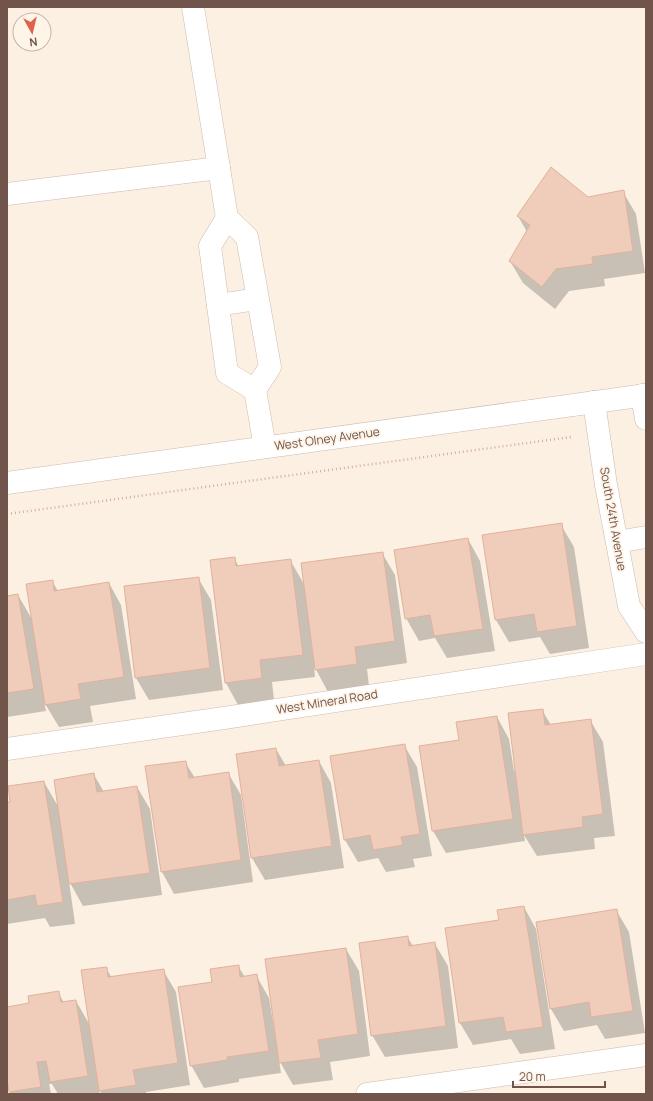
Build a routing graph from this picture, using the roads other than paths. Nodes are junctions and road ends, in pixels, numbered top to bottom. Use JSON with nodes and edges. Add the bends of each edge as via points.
{"nodes":[{"id":1,"x":193,"y":7,"type":"edge"},
{"id":2,"x":219,"y":168,"type":"junction"},
{"id":3,"x":7,"y":194,"type":"edge"},
{"id":4,"x":227,"y":218,"type":"junction"},
{"id":5,"x":257,"y":299,"type":"junction"},
{"id":6,"x":218,"y":305,"type":"junction"},
{"id":7,"x":254,"y":390,"type":"junction"},
{"id":8,"x":644,"y":395,"type":"edge"},
{"id":9,"x":594,"y":402,"type":"junction"},
{"id":10,"x":646,"y":419,"type":"edge"},
{"id":11,"x":265,"y":448,"type":"junction"},
{"id":12,"x":7,"y":482,"type":"edge"},
{"id":13,"x":646,"y":537,"type":"edge"},
{"id":14,"x":617,"y":542,"type":"junction"},
{"id":15,"x":646,"y":632,"type":"edge"},
{"id":16,"x":646,"y":654,"type":"edge"},
{"id":17,"x":7,"y":749,"type":"edge"},
{"id":18,"x":646,"y":1055,"type":"edge"},
{"id":19,"x":367,"y":1094,"type":"edge"}],
"edges":[{"from":1,"to":2,"type":"street"},
{"from":2,"to":3,"type":"street"},
{"from":2,"to":4,"type":"street"},
{"from":4,"to":5,"type":"street","via":[[247,237]]},
{"from":4,"to":6,"type":"street","via":[[210,246]]},
{"from":5,"to":6,"type":"street"},
{"from":5,"to":7,"type":"street","via":[[270,367]]},
{"from":6,"to":7,"type":"street","via":[[227,373]]},
{"from":7,"to":11,"type":"street"},
{"from":8,"to":9,"type":"street","name":"West Olney Avenue"},
{"from":8,"to":10,"type":"street"},
{"from":9,"to":11,"type":"street","name":"West Olney Avenue"},
{"from":9,"to":14,"type":"street","name":"South 24th Avenue"},
{"from":11,"to":12,"type":"street","name":"West Olney Avenue"},
{"from":13,"to":14,"type":"street"},
{"from":14,"to":15,"type":"street","name":"South 24th Avenue","via":[[630,606]]},
{"from":16,"to":17,"type":"street","name":"West Mineral Road"},
{"from":18,"to":19,"type":"street"}]}
